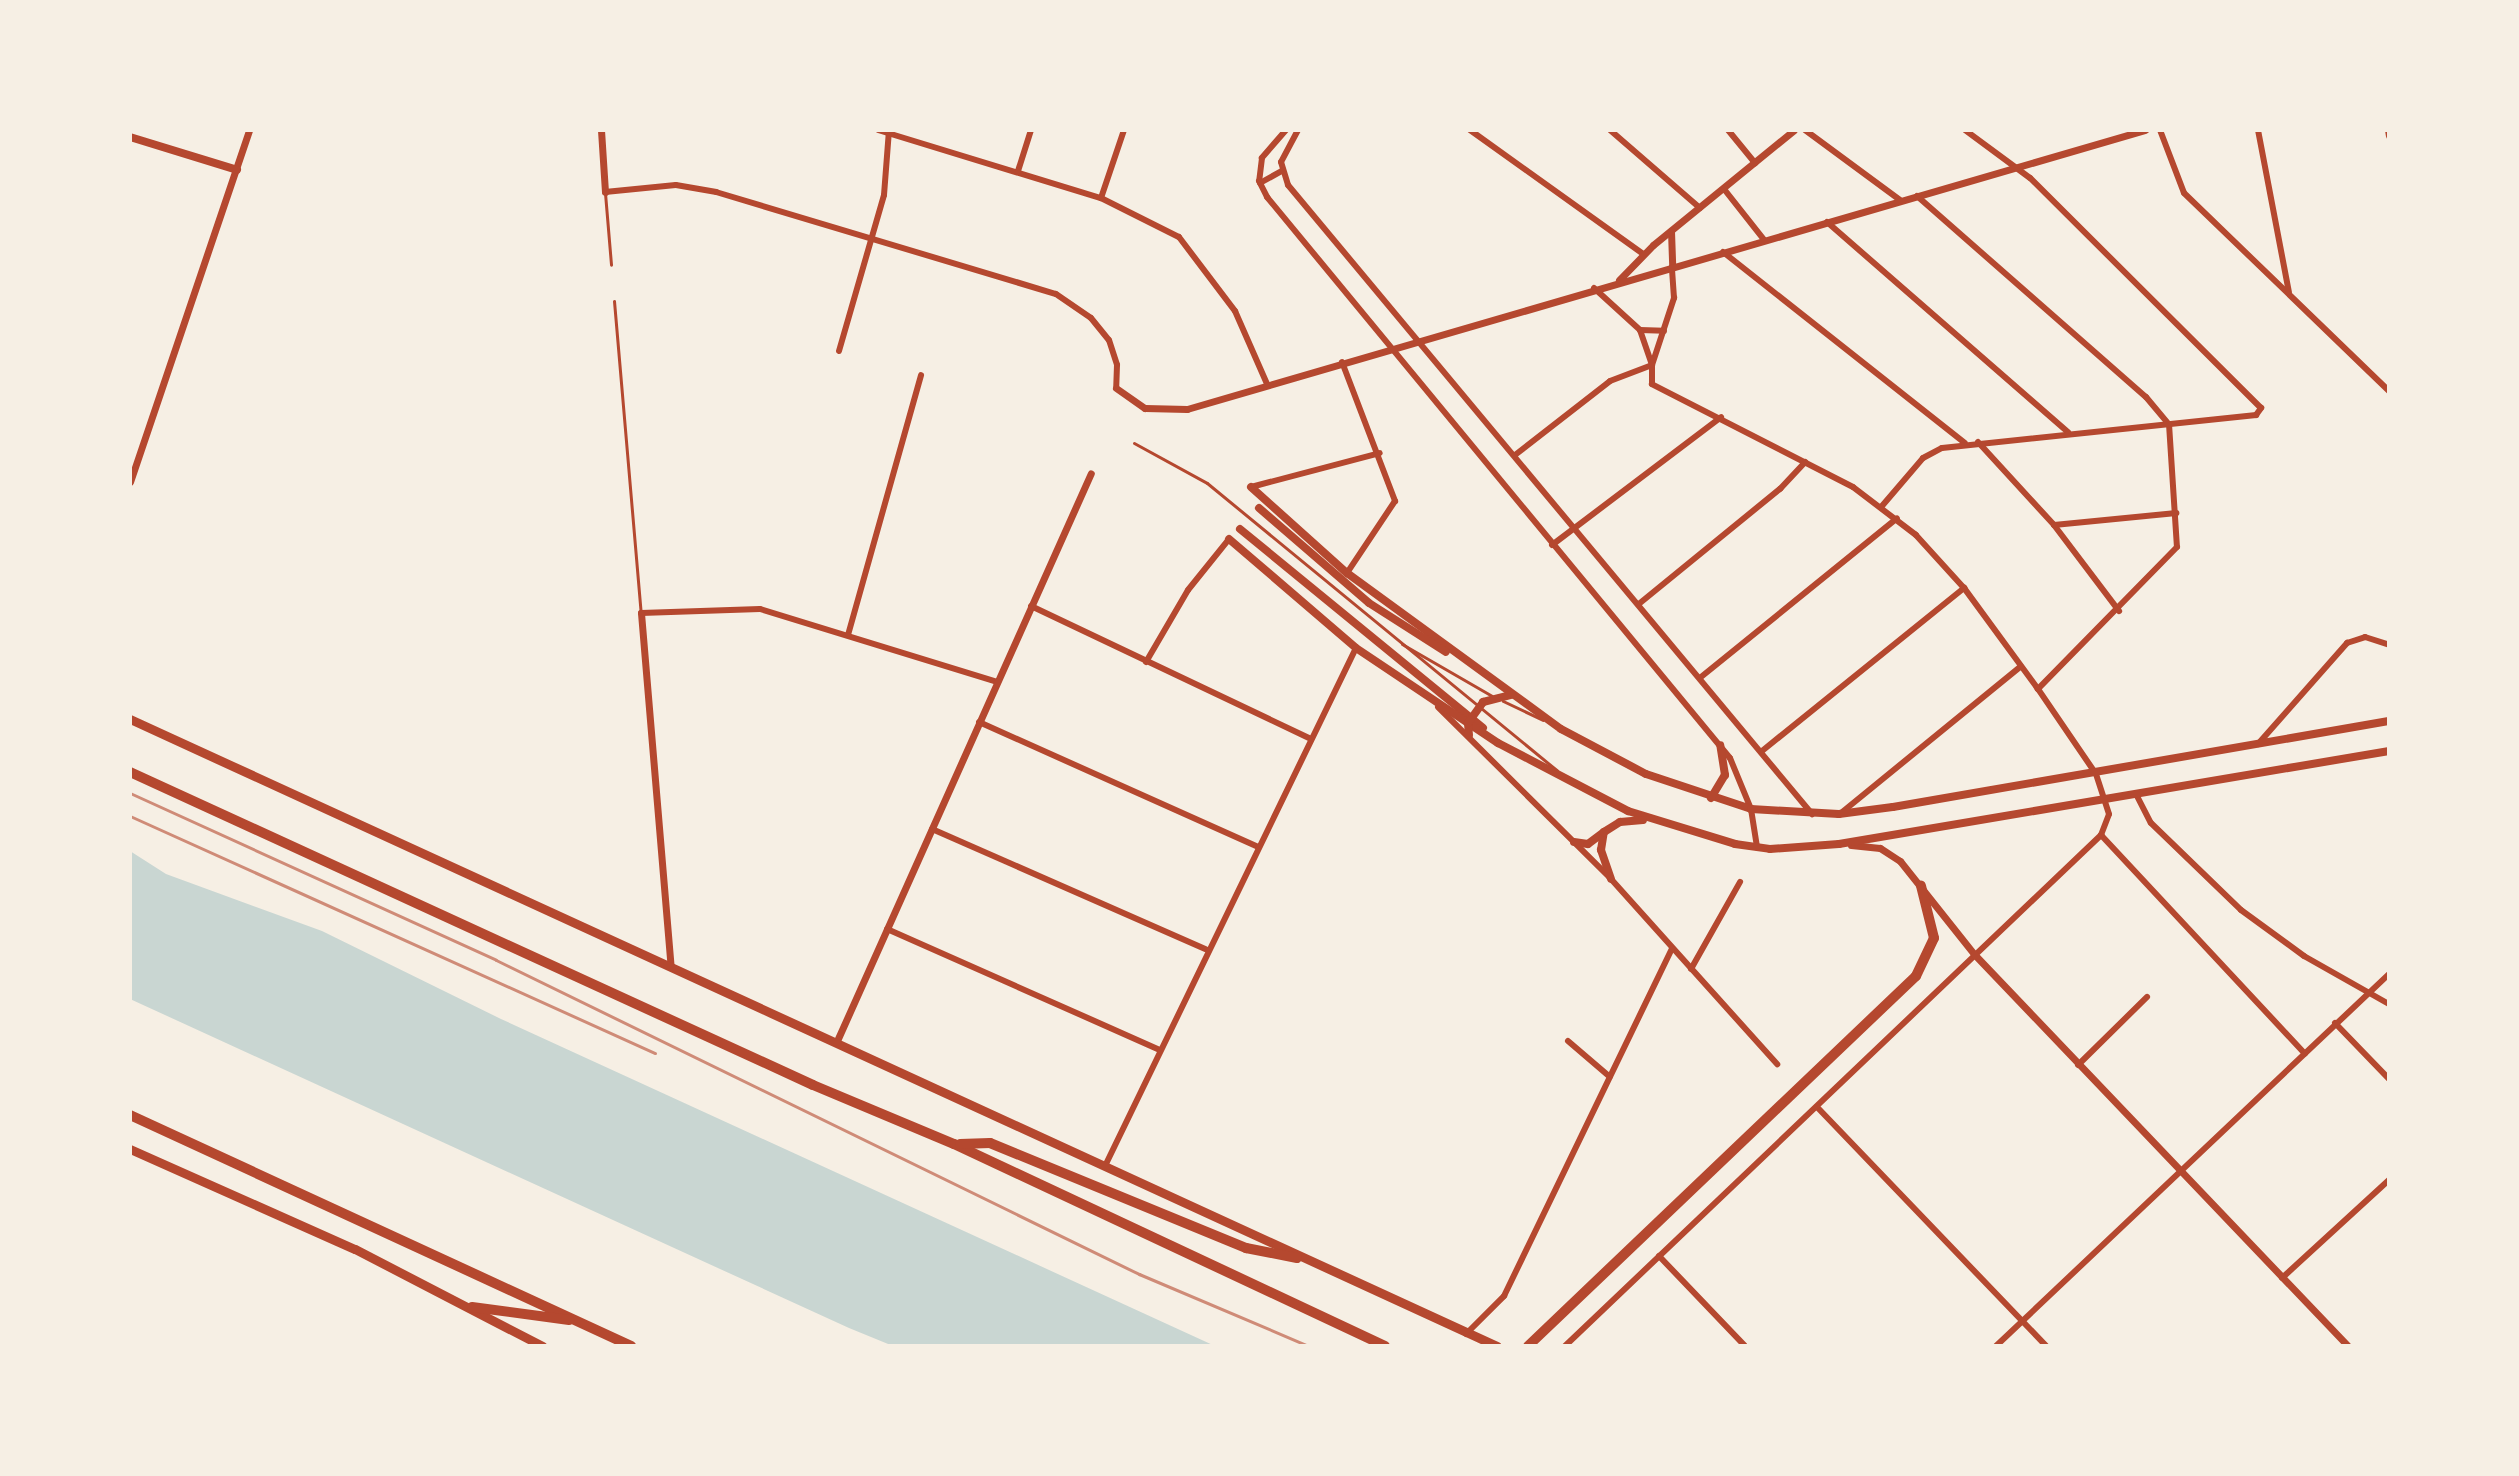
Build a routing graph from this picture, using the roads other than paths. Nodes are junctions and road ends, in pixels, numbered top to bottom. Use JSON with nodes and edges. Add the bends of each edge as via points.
{"nodes":[{"id":1,"x":249,"y":130,"type":"edge"},
{"id":2,"x":601,"y":130,"type":"edge"},
{"id":3,"x":878,"y":130,"type":"edge"},
{"id":4,"x":1031,"y":130,"type":"edge"},
{"id":5,"x":1124,"y":130,"type":"edge"},
{"id":6,"x":1286,"y":130,"type":"edge"},
{"id":7,"x":1298,"y":130,"type":"edge"},
{"id":8,"x":1470,"y":130,"type":"edge"},
{"id":9,"x":1610,"y":130,"type":"edge"},
{"id":10,"x":1728,"y":130,"type":"edge"},
{"id":11,"x":1794,"y":130,"type":"edge"},
{"id":12,"x":1805,"y":130,"type":"edge"},
{"id":13,"x":1965,"y":130,"type":"edge"},
{"id":14,"x":2116,"y":130,"type":"edge"},
{"id":15,"x":2145,"y":130,"type":"edge"},
{"id":16,"x":2160,"y":130,"type":"edge"},
{"id":17,"x":2258,"y":130,"type":"edge"},
{"id":18,"x":2388,"y":130,"type":"edge"},
{"id":19,"x":889,"y":132,"type":"edge"},
{"id":20,"x":2124,"y":136,"type":"junction"},
{"id":21,"x":2389,"y":136,"type":"edge"},
{"id":22,"x":130,"y":137,"type":"edge"},
{"id":23,"x":1275,"y":140,"type":"junction"},
{"id":24,"x":1286,"y":147,"type":"junction"},
{"id":25,"x":1755,"y":163,"type":"junction"},
{"id":26,"x":2018,"y":167,"type":"junction"},
{"id":27,"x":237,"y":170,"type":"junction"},
{"id":28,"x":1018,"y":171,"type":"junction"},
{"id":29,"x":1282,"y":171,"type":"junction"},
{"id":30,"x":1260,"y":183,"type":"junction"},
{"id":31,"x":1724,"y":189,"type":"junction"},
{"id":32,"x":605,"y":192,"type":"junction"},
{"id":33,"x":1917,"y":196,"type":"junction"},
{"id":34,"x":1101,"y":198,"type":"junction"},
{"id":35,"x":1900,"y":200,"type":"junction"},
{"id":36,"x":1700,"y":208,"type":"junction"},
{"id":37,"x":1827,"y":222,"type":"junction"},
{"id":38,"x":1671,"y":231,"type":"junction"},
{"id":39,"x":873,"y":239,"type":"junction"},
{"id":40,"x":1765,"y":241,"type":"junction"},
{"id":41,"x":1723,"y":252,"type":"junction"},
{"id":42,"x":1643,"y":254,"type":"junction"},
{"id":43,"x":611,"y":265,"type":"dead end"},
{"id":44,"x":1672,"y":267,"type":"junction"},
{"id":45,"x":1617,"y":282,"type":"junction"},
{"id":46,"x":1594,"y":288,"type":"junction"},
{"id":47,"x":2289,"y":292,"type":"junction"},
{"id":48,"x":614,"y":301,"type":"dead end"},
{"id":49,"x":1640,"y":330,"type":"junction"},
{"id":50,"x":1664,"y":331,"type":"junction"},
{"id":51,"x":1419,"y":339,"type":"junction"},
{"id":52,"x":1387,"y":348,"type":"junction"},
{"id":53,"x":839,"y":351,"type":"dead end"},
{"id":54,"x":1342,"y":362,"type":"junction"},
{"id":55,"x":1652,"y":365,"type":"junction"},
{"id":56,"x":921,"y":375,"type":"dead end"},
{"id":57,"x":1267,"y":384,"type":"junction"},
{"id":58,"x":1116,"y":388,"type":"joint"},
{"id":59,"x":2389,"y":391,"type":"edge"},
{"id":60,"x":1721,"y":417,"type":"junction"},
{"id":61,"x":2169,"y":424,"type":"junction"},
{"id":62,"x":2068,"y":432,"type":"junction"},
{"id":63,"x":1978,"y":442,"type":"junction"},
{"id":64,"x":1134,"y":443,"type":"dead end"},
{"id":65,"x":1965,"y":443,"type":"junction"},
{"id":66,"x":1380,"y":453,"type":"junction"},
{"id":67,"x":1515,"y":455,"type":"junction"},
{"id":68,"x":1805,"y":462,"type":"junction"},
{"id":69,"x":1091,"y":473,"type":"dead end"},
{"id":70,"x":130,"y":482,"type":"edge"},
{"id":71,"x":1251,"y":487,"type":"joint"},
{"id":72,"x":1882,"y":506,"type":"junction"},
{"id":73,"x":1259,"y":508,"type":"dead end"},
{"id":74,"x":2176,"y":513,"type":"junction"},
{"id":75,"x":1897,"y":518,"type":"junction"},
{"id":76,"x":2054,"y":525,"type":"junction"},
{"id":77,"x":1576,"y":526,"type":"junction"},
{"id":78,"x":1240,"y":529,"type":"dead end"},
{"id":79,"x":1229,"y":539,"type":"joint"},
{"id":80,"x":1552,"y":545,"type":"junction"},
{"id":81,"x":1347,"y":573,"type":"junction"},
{"id":82,"x":1964,"y":588,"type":"junction"},
{"id":83,"x":1640,"y":603,"type":"junction"},
{"id":84,"x":1031,"y":606,"type":"junction"},
{"id":85,"x":2119,"y":611,"type":"junction"},
{"id":86,"x":641,"y":613,"type":"junction"},
{"id":87,"x":848,"y":635,"type":"junction"},
{"id":88,"x":1390,"y":637,"type":"junction"},
{"id":89,"x":2389,"y":645,"type":"edge"},
{"id":90,"x":1356,"y":648,"type":"junction"},
{"id":91,"x":1465,"y":660,"type":"junction"},
{"id":92,"x":1146,"y":662,"type":"junction"},
{"id":93,"x":2021,"y":666,"type":"junction"},
{"id":94,"x":1701,"y":677,"type":"junction"},
{"id":95,"x":997,"y":682,"type":"junction"},
{"id":96,"x":2038,"y":689,"type":"junction"},
{"id":97,"x":1513,"y":695,"type":"junction"},
{"id":98,"x":1427,"y":696,"type":"junction"},
{"id":99,"x":1491,"y":696,"type":"junction"},
{"id":100,"x":1478,"y":707,"type":"junction"},
{"id":101,"x":130,"y":719,"type":"edge"},
{"id":102,"x":1470,"y":720,"type":"junction"},
{"id":103,"x":2389,"y":721,"type":"edge"},
{"id":104,"x":979,"y":722,"type":"junction"},
{"id":105,"x":1561,"y":729,"type":"junction"},
{"id":106,"x":1469,"y":735,"type":"junction"},
{"id":107,"x":1311,"y":739,"type":"junction"},
{"id":108,"x":2258,"y":744,"type":"junction"},
{"id":109,"x":1720,"y":745,"type":"junction"},
{"id":110,"x":1762,"y":751,"type":"junction"},
{"id":111,"x":2389,"y":751,"type":"edge"},
{"id":112,"x":130,"y":772,"type":"edge"},
{"id":113,"x":2096,"y":774,"type":"junction"},
{"id":114,"x":1571,"y":781,"type":"junction"},
{"id":115,"x":2137,"y":796,"type":"junction"},
{"id":116,"x":1711,"y":798,"type":"junction"},
{"id":117,"x":2109,"y":802,"type":"junction"},
{"id":118,"x":1751,"y":809,"type":"junction"},
{"id":119,"x":1812,"y":814,"type":"junction"},
{"id":120,"x":1839,"y":814,"type":"junction"},
{"id":121,"x":1651,"y":820,"type":"junction"},
{"id":122,"x":932,"y":829,"type":"junction"},
{"id":123,"x":1604,"y":832,"type":"junction"},
{"id":124,"x":2101,"y":835,"type":"junction"},
{"id":125,"x":1574,"y":842,"type":"junction"},
{"id":126,"x":1839,"y":844,"type":"junction"},
{"id":127,"x":1258,"y":847,"type":"junction"},
{"id":128,"x":1757,"y":848,"type":"junction"},
{"id":129,"x":1611,"y":879,"type":"junction"},
{"id":130,"x":1740,"y":882,"type":"dead end"},
{"id":131,"x":1921,"y":886,"type":"junction"},
{"id":132,"x":887,"y":929,"type":"junction"},
{"id":133,"x":1672,"y":948,"type":"junction"},
{"id":134,"x":1206,"y":949,"type":"junction"},
{"id":135,"x":1974,"y":954,"type":"junction"},
{"id":136,"x":671,"y":967,"type":"junction"},
{"id":137,"x":1691,"y":969,"type":"junction"},
{"id":138,"x":2389,"y":974,"type":"edge"},
{"id":139,"x":2366,"y":993,"type":"junction"},
{"id":140,"x":2147,"y":997,"type":"dead end"},
{"id":141,"x":2389,"y":1004,"type":"edge"},
{"id":142,"x":2335,"y":1023,"type":"junction"},
{"id":143,"x":1568,"y":1041,"type":"dead end"},
{"id":144,"x":836,"y":1043,"type":"junction"},
{"id":145,"x":1160,"y":1050,"type":"junction"},
{"id":146,"x":2305,"y":1054,"type":"junction"},
{"id":147,"x":1777,"y":1064,"type":"dead end"},
{"id":148,"x":2078,"y":1065,"type":"junction"},
{"id":149,"x":1610,"y":1077,"type":"junction"},
{"id":150,"x":2389,"y":1079,"type":"edge"},
{"id":151,"x":1817,"y":1107,"type":"junction"},
{"id":152,"x":130,"y":1115,"type":"edge"},
{"id":153,"x":954,"y":1144,"type":"junction"},
{"id":154,"x":130,"y":1149,"type":"edge"},
{"id":155,"x":1105,"y":1166,"type":"junction"},
{"id":156,"x":2181,"y":1170,"type":"junction"},
{"id":157,"x":2389,"y":1180,"type":"edge"},
{"id":158,"x":1659,"y":1256,"type":"junction"},
{"id":159,"x":1297,"y":1258,"type":"junction"},
{"id":160,"x":2282,"y":1278,"type":"junction"},
{"id":161,"x":472,"y":1307,"type":"junction"},
{"id":162,"x":2023,"y":1321,"type":"junction"},
{"id":163,"x":579,"y":1322,"type":"junction"},
{"id":164,"x":1466,"y":1334,"type":"junction"},
{"id":165,"x":542,"y":1346,"type":"edge"},
{"id":166,"x":631,"y":1346,"type":"edge"},
{"id":167,"x":1385,"y":1346,"type":"edge"},
{"id":168,"x":1497,"y":1346,"type":"edge"},
{"id":169,"x":1528,"y":1346,"type":"edge"},
{"id":170,"x":1565,"y":1346,"type":"edge"},
{"id":171,"x":1745,"y":1346,"type":"edge"},
{"id":172,"x":1996,"y":1346,"type":"edge"},
{"id":173,"x":2046,"y":1346,"type":"edge"},
{"id":174,"x":2348,"y":1346,"type":"edge"}],
"edges":[{"from":1,"to":27,"type":"street"},
{"from":2,"to":32,"type":"street"},
{"from":3,"to":19,"type":"street"},
{"from":4,"to":28,"type":"street"},
{"from":5,"to":34,"type":"street"},
{"from":6,"to":23,"type":"street"},
{"from":7,"to":24,"type":"street"},
{"from":8,"to":42,"type":"street"},
{"from":9,"to":36,"type":"street"},
{"from":10,"to":25,"type":"street"},
{"from":11,"to":25,"type":"street"},
{"from":12,"to":35,"type":"street"},
{"from":13,"to":26,"type":"street"},
{"from":14,"to":20,"type":"street"},
{"from":15,"to":20,"type":"street"},
{"from":16,"to":47,"type":"street","via":[[2184,193]]},
{"from":17,"to":47,"type":"street"},
{"from":18,"to":21,"type":"street"},
{"from":19,"to":28,"type":"street"},
{"from":19,"to":39,"type":"street","via":[[884,195]]},
{"from":20,"to":26,"type":"street"},
{"from":22,"to":27,"type":"main road"},
{"from":23,"to":24,"type":"street"},
{"from":23,"to":30,"type":"street","via":[[1262,158]]},
{"from":24,"to":29,"type":"street"},
{"from":25,"to":31,"type":"street"},
{"from":26,"to":33,"type":"street"},
{"from":26,"to":61,"type":"street","via":[[2259,400],[2261,408],[2256,415]]},
{"from":27,"to":70,"type":"street"},
{"from":28,"to":34,"type":"street"},
{"from":29,"to":30,"type":"street"},
{"from":29,"to":51,"type":"street","via":[[1288,185]]},
{"from":30,"to":52,"type":"street"},
{"from":31,"to":36,"type":"street"},
{"from":31,"to":40,"type":"street"},
{"from":32,"to":39,"type":"street","via":[[676,185]]},
{"from":32,"to":43,"type":"lane"},
{"from":33,"to":35,"type":"street"},
{"from":33,"to":61,"type":"street","via":[[2146,397]]},
{"from":34,"to":57,"type":"street","via":[[1165,228],[1191,247],[1235,311]]},
{"from":35,"to":37,"type":"street"},
{"from":36,"to":38,"type":"street"},
{"from":37,"to":40,"type":"street"},
{"from":37,"to":62,"type":"street"},
{"from":38,"to":42,"type":"street"},
{"from":38,"to":44,"type":"street"},
{"from":39,"to":53,"type":"street"},
{"from":39,"to":58,"type":"street","via":[[1066,299],[1109,340],[1117,365]]},
{"from":40,"to":41,"type":"street"},
{"from":41,"to":44,"type":"street"},
{"from":41,"to":65,"type":"street"},
{"from":42,"to":45,"type":"street"},
{"from":44,"to":45,"type":"street"},
{"from":44,"to":50,"type":"street","via":[[1676,287]]},
{"from":45,"to":46,"type":"street"},
{"from":46,"to":49,"type":"street"},
{"from":46,"to":51,"type":"street"},
{"from":47,"to":59,"type":"street"},
{"from":48,"to":86,"type":"lane"},
{"from":49,"to":50,"type":"street"},
{"from":49,"to":55,"type":"street"},
{"from":50,"to":55,"type":"street"},
{"from":51,"to":52,"type":"street"},
{"from":51,"to":67,"type":"street"},
{"from":52,"to":54,"type":"street"},
{"from":52,"to":80,"type":"street"},
{"from":54,"to":57,"type":"street"},
{"from":54,"to":66,"type":"street"},
{"from":55,"to":60,"type":"street","via":[[1650,379],[1656,387]]},
{"from":55,"to":67,"type":"street","via":[[1610,381]]},
{"from":56,"to":87,"type":"street"},
{"from":57,"to":58,"type":"street","via":[[1187,409],[1145,408]]},
{"from":60,"to":68,"type":"street"},
{"from":60,"to":77,"type":"street"},
{"from":61,"to":62,"type":"street"},
{"from":61,"to":74,"type":"street"},
{"from":62,"to":63,"type":"street"},
{"from":63,"to":65,"type":"street"},
{"from":63,"to":76,"type":"street"},
{"from":64,"to":88,"type":"lane","via":[[1207,483]]},
{"from":65,"to":72,"type":"street","via":[[1929,453]]},
{"from":66,"to":71,"type":"street"},
{"from":66,"to":81,"type":"street","via":[[1395,501]]},
{"from":67,"to":77,"type":"street"},
{"from":68,"to":72,"type":"street"},
{"from":68,"to":83,"type":"street","via":[[1780,489]]},
{"from":69,"to":84,"type":"street"},
{"from":71,"to":81,"type":"main road"},
{"from":72,"to":75,"type":"street"},
{"from":73,"to":91,"type":"main road","via":[[1369,603],[1420,640]]},
{"from":74,"to":76,"type":"street"},
{"from":74,"to":85,"type":"street","via":[[2176,550]]},
{"from":75,"to":82,"type":"street"},
{"from":75,"to":94,"type":"street"},
{"from":76,"to":85,"type":"street"},
{"from":77,"to":80,"type":"street"},
{"from":77,"to":83,"type":"street"},
{"from":78,"to":102,"type":"main road"},
{"from":79,"to":90,"type":"main road"},
{"from":79,"to":92,"type":"street","via":[[1188,590]]},
{"from":80,"to":109,"type":"street"},
{"from":81,"to":91,"type":"main road"},
{"from":82,"to":93,"type":"street"},
{"from":82,"to":110,"type":"street"},
{"from":83,"to":94,"type":"street"},
{"from":84,"to":92,"type":"street"},
{"from":84,"to":95,"type":"street"},
{"from":85,"to":96,"type":"street"},
{"from":86,"to":87,"type":"street","via":[[760,609]]},
{"from":86,"to":136,"type":"street"},
{"from":87,"to":95,"type":"street"},
{"from":88,"to":99,"type":"lane"},
{"from":88,"to":100,"type":"lane"},
{"from":89,"to":108,"type":"street","via":[[2365,637],[2347,643]]},
{"from":90,"to":98,"type":"main road"},
{"from":90,"to":107,"type":"street"},
{"from":91,"to":97,"type":"main road"},
{"from":92,"to":107,"type":"street"},
{"from":93,"to":96,"type":"street"},
{"from":93,"to":120,"type":"street"},
{"from":94,"to":110,"type":"street"},
{"from":95,"to":104,"type":"street"},
{"from":96,"to":113,"type":"street"},
{"from":97,"to":99,"type":"main road"},
{"from":97,"to":105,"type":"main road"},
{"from":98,"to":102,"type":"main road"},
{"from":98,"to":106,"type":"street"},
{"from":99,"to":100,"type":"main road"},
{"from":99,"to":105,"type":"lane"},
{"from":100,"to":102,"type":"main road"},
{"from":100,"to":114,"type":"lane"},
{"from":101,"to":136,"type":"main road"},
{"from":102,"to":106,"type":"main road"},
{"from":102,"to":114,"type":"main road","via":[[1498,743]]},
{"from":103,"to":108,"type":"main road"},
{"from":104,"to":122,"type":"street"},
{"from":104,"to":127,"type":"street"},
{"from":105,"to":116,"type":"main road","via":[[1646,774]]},
{"from":106,"to":125,"type":"street"},
{"from":107,"to":127,"type":"street"},
{"from":108,"to":113,"type":"main road"},
{"from":109,"to":116,"type":"main road","via":[[1725,775]]},
{"from":109,"to":118,"type":"street"},
{"from":110,"to":119,"type":"street"},
{"from":111,"to":115,"type":"main road"},
{"from":112,"to":153,"type":"highway","via":[[813,1085]]},
{"from":113,"to":117,"type":"street"},
{"from":113,"to":120,"type":"main road"},
{"from":114,"to":121,"type":"main road"},
{"from":115,"to":117,"type":"main road"},
{"from":115,"to":139,"type":"street","via":[[2151,823],[2241,910]]},
{"from":116,"to":118,"type":"main road"},
{"from":117,"to":124,"type":"street"},
{"from":117,"to":126,"type":"main road"},
{"from":118,"to":119,"type":"main road"},
{"from":118,"to":128,"type":"street"},
{"from":119,"to":120,"type":"main road"},
{"from":121,"to":123,"type":"main road","via":[[1630,819]]},
{"from":121,"to":128,"type":"main road"},
{"from":122,"to":132,"type":"street"},
{"from":122,"to":134,"type":"street"},
{"from":123,"to":125,"type":"main road","via":[[1588,844]]},
{"from":123,"to":129,"type":"main road","via":[[1601,850]]},
{"from":124,"to":135,"type":"street"},
{"from":124,"to":146,"type":"street"},
{"from":125,"to":129,"type":"street"},
{"from":126,"to":128,"type":"main road"},
{"from":126,"to":131,"type":"street","via":[[1887,851]]},
{"from":127,"to":134,"type":"street"},
{"from":129,"to":133,"type":"street"},
{"from":130,"to":137,"type":"street"},
{"from":131,"to":135,"type":"street"},
{"from":131,"to":169,"type":"highway","via":[[1934,938],[1924,966]]},
{"from":132,"to":144,"type":"street"},
{"from":132,"to":145,"type":"street"},
{"from":133,"to":137,"type":"street"},
{"from":133,"to":149,"type":"street"},
{"from":134,"to":145,"type":"street"},
{"from":135,"to":148,"type":"street"},
{"from":135,"to":151,"type":"street"},
{"from":136,"to":144,"type":"main road"},
{"from":137,"to":147,"type":"street"},
{"from":138,"to":139,"type":"street"},
{"from":139,"to":141,"type":"street"},
{"from":139,"to":142,"type":"street"},
{"from":140,"to":148,"type":"street"},
{"from":142,"to":146,"type":"street"},
{"from":142,"to":150,"type":"street"},
{"from":143,"to":149,"type":"street"},
{"from":144,"to":155,"type":"main road"},
{"from":145,"to":155,"type":"street"},
{"from":146,"to":156,"type":"street"},
{"from":148,"to":156,"type":"street"},
{"from":149,"to":164,"type":"street","via":[[1504,1296]]},
{"from":151,"to":158,"type":"street"},
{"from":151,"to":162,"type":"street"},
{"from":152,"to":163,"type":"highway"},
{"from":153,"to":159,"type":"highway","via":[[990,1143],[1246,1248]]},
{"from":153,"to":167,"type":"highway"},
{"from":154,"to":161,"type":"main road"},
{"from":155,"to":159,"type":"main road"},
{"from":156,"to":160,"type":"street"},
{"from":156,"to":162,"type":"street"},
{"from":157,"to":160,"type":"street"},
{"from":158,"to":170,"type":"street"},
{"from":158,"to":171,"type":"street"},
{"from":159,"to":164,"type":"main road"},
{"from":160,"to":174,"type":"street"},
{"from":161,"to":163,"type":"highway"},
{"from":161,"to":165,"type":"main road"},
{"from":162,"to":172,"type":"street"},
{"from":162,"to":173,"type":"street"},
{"from":163,"to":166,"type":"highway"},
{"from":164,"to":168,"type":"main road"}]}
